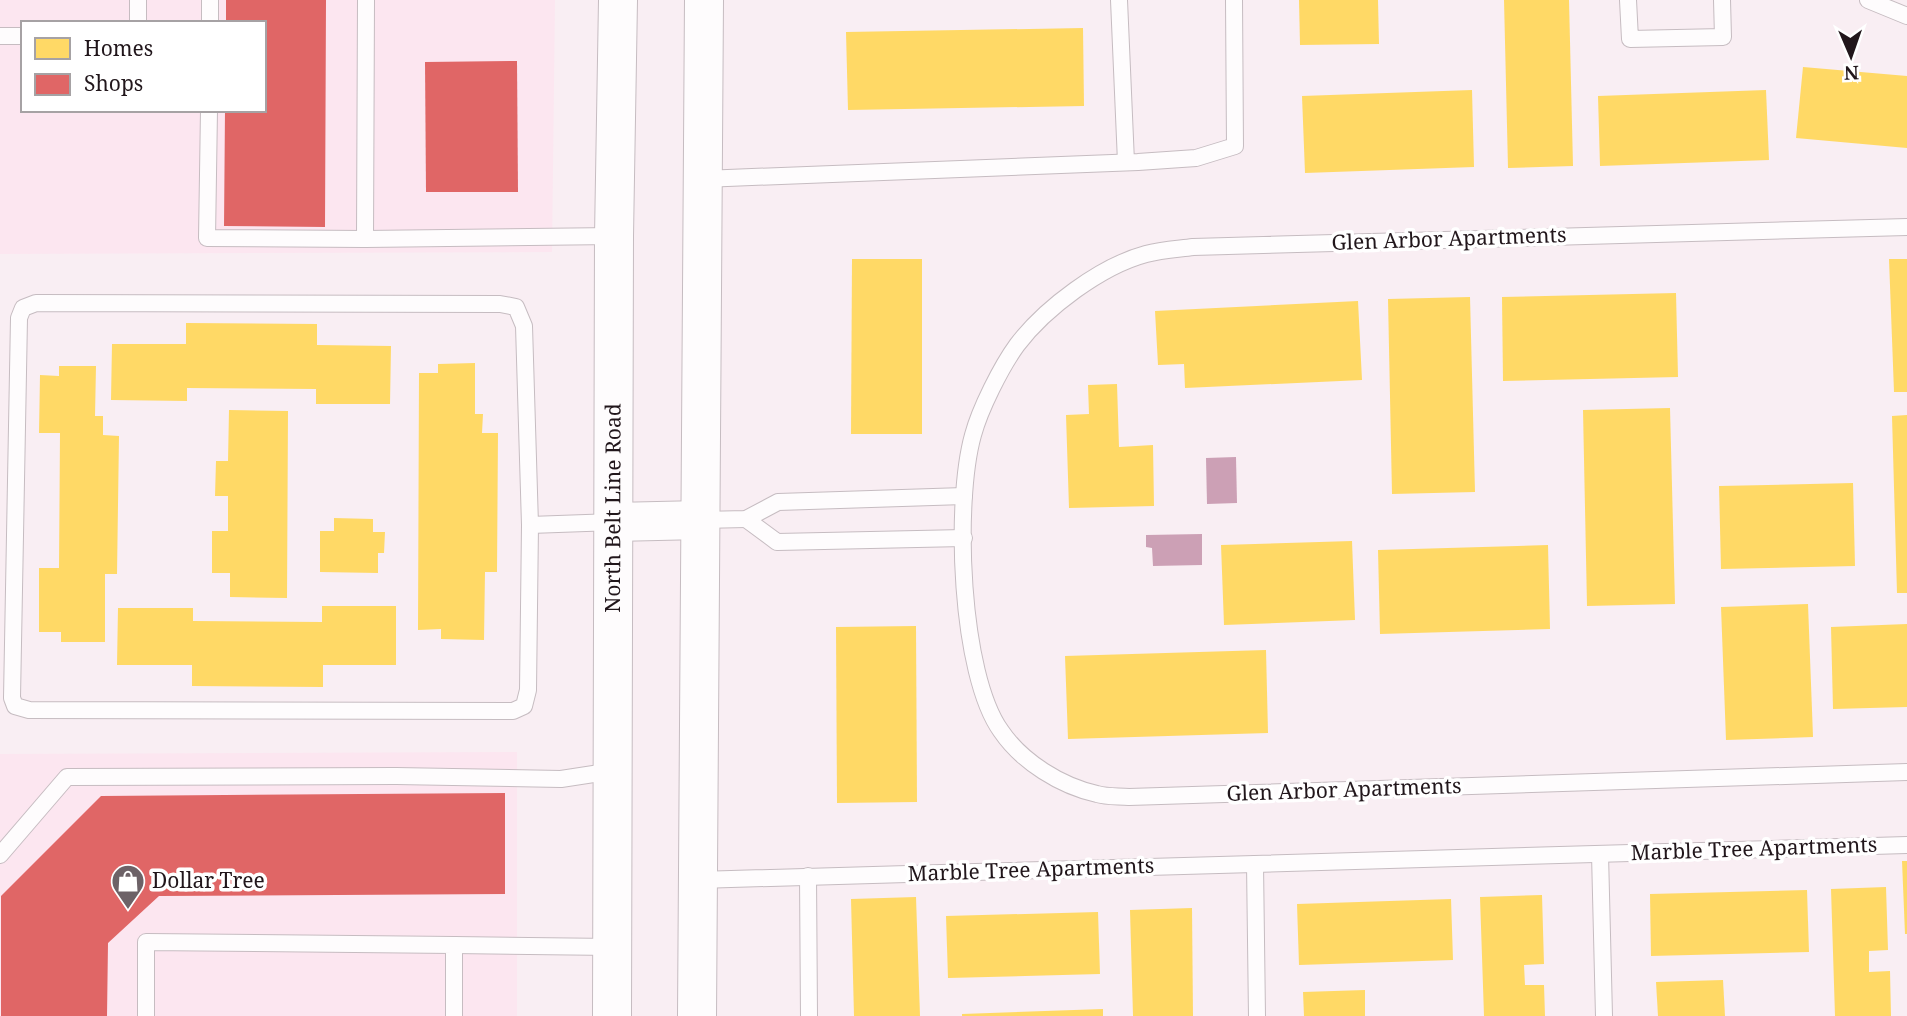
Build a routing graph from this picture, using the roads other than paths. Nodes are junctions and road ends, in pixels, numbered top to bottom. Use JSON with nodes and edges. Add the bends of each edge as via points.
{"nodes":[{"id":1,"x":138,"y":0,"type":"edge"},
{"id":2,"x":210,"y":0,"type":"edge"},
{"id":3,"x":366,"y":0,"type":"edge"},
{"id":4,"x":618,"y":0,"type":"edge"},
{"id":5,"x":704,"y":0,"type":"edge"},
{"id":6,"x":1119,"y":0,"type":"edge"},
{"id":7,"x":1234,"y":0,"type":"edge"},
{"id":8,"x":1628,"y":0,"type":"edge"},
{"id":9,"x":1722,"y":0,"type":"edge"},
{"id":10,"x":1868,"y":0,"type":"edge"},
{"id":11,"x":1907,"y":16,"type":"edge"},
{"id":12,"x":138,"y":21,"type":"edge"},
{"id":13,"x":209,"y":21,"type":"edge"},
{"id":14,"x":0,"y":36,"type":"edge"},
{"id":15,"x":21,"y":36,"type":"edge"},
{"id":16,"x":209,"y":112,"type":"edge"},
{"id":17,"x":1126,"y":162,"type":"junction"},
{"id":18,"x":703,"y":179,"type":"junction"},
{"id":19,"x":1907,"y":227,"type":"edge"},
{"id":20,"x":614,"y":236,"type":"junction"},
{"id":21,"x":365,"y":239,"type":"junction"},
{"id":22,"x":964,"y":496,"type":"junction"},
{"id":23,"x":746,"y":519,"type":"junction"},
{"id":24,"x":701,"y":520,"type":"junction"},
{"id":25,"x":614,"y":522,"type":"junction"},
{"id":26,"x":530,"y":525,"type":"junction"},
{"id":27,"x":964,"y":538,"type":"junction"},
{"id":28,"x":613,"y":771,"type":"junction"},
{"id":29,"x":1907,"y":772,"type":"edge"},
{"id":30,"x":1907,"y":845,"type":"edge"},
{"id":31,"x":1600,"y":854,"type":"junction"},
{"id":32,"x":0,"y":855,"type":"edge"},
{"id":33,"x":1255,"y":863,"type":"junction"},
{"id":34,"x":807,"y":876,"type":"junction"},
{"id":35,"x":698,"y":880,"type":"junction"},
{"id":36,"x":454,"y":944,"type":"junction"},
{"id":37,"x":612,"y":947,"type":"junction"},
{"id":38,"x":146,"y":1016,"type":"edge"},
{"id":39,"x":454,"y":1016,"type":"edge"},
{"id":40,"x":612,"y":1016,"type":"edge"},
{"id":41,"x":697,"y":1016,"type":"edge"},
{"id":42,"x":809,"y":1016,"type":"edge"},
{"id":43,"x":1257,"y":1016,"type":"edge"},
{"id":44,"x":1604,"y":1016,"type":"edge"}],
"edges":[{"from":1,"to":12,"type":"lane"},
{"from":2,"to":13,"type":"lane"},
{"from":3,"to":21,"type":"lane"},
{"from":4,"to":20,"type":"main road","name":"North Belt Line Road"},
{"from":5,"to":18,"type":"main road"},
{"from":6,"to":17,"type":"lane"},
{"from":7,"to":17,"type":"lane","via":[[1235,146],[1196,158]]},
{"from":8,"to":9,"type":"lane","via":[[1630,39],[1723,37]]},
{"from":10,"to":11,"type":"lane"},
{"from":14,"to":15,"type":"lane"},
{"from":16,"to":21,"type":"lane","via":[[207,238]]},
{"from":17,"to":18,"type":"lane"},
{"from":18,"to":24,"type":"main road"},
{"from":19,"to":22,"type":"lane","name":"Glen Arbor Apartments","via":[[1207,246],[1146,254],[1094,279],[1036,323],[1016,346],[973,435]]},
{"from":20,"to":21,"type":"lane"},
{"from":20,"to":25,"type":"main road","name":"North Belt Line Road"},
{"from":22,"to":23,"type":"lane","via":[[778,502]]},
{"from":22,"to":27,"type":"lane","name":"Glen Arbor Apartments"},
{"from":23,"to":24,"type":"lane"},
{"from":23,"to":27,"type":"lane","via":[[777,542]]},
{"from":24,"to":25,"type":"main road"},
{"from":24,"to":35,"type":"main road"},
{"from":25,"to":26,"type":"lane"},
{"from":25,"to":28,"type":"main road","name":"North Belt Line Road"},
{"from":26,"to":26,"type":"lane","via":[[528,690],[524,706],[513,710],[29,710],[15,706],[19,318],[23,308],[36,303],[516,307],[524,326]]},
{"from":27,"to":29,"type":"lane","name":"Glen Arbor Apartments","via":[[973,659],[1000,731],[1032,762],[1073,787],[1099,795]]},
{"from":28,"to":32,"type":"lane","via":[[561,779],[67,777]]},
{"from":28,"to":37,"type":"main road","name":"North Belt Line Road"},
{"from":30,"to":31,"type":"lane","name":"Marble Tree Apartments"},
{"from":31,"to":33,"type":"lane","name":"Marble Tree Apartments"},
{"from":31,"to":44,"type":"lane","name":"Marble Tree Apartments"},
{"from":33,"to":34,"type":"lane","name":"Marble Tree Apartments"},
{"from":33,"to":43,"type":"lane"},
{"from":34,"to":35,"type":"lane","name":"Marble Tree Apartments"},
{"from":34,"to":42,"type":"lane"},
{"from":35,"to":41,"type":"main road"},
{"from":36,"to":37,"type":"lane"},
{"from":36,"to":38,"type":"lane","via":[[146,942]]},
{"from":36,"to":39,"type":"lane"},
{"from":37,"to":40,"type":"main road","name":"North Belt Line Road"}]}
